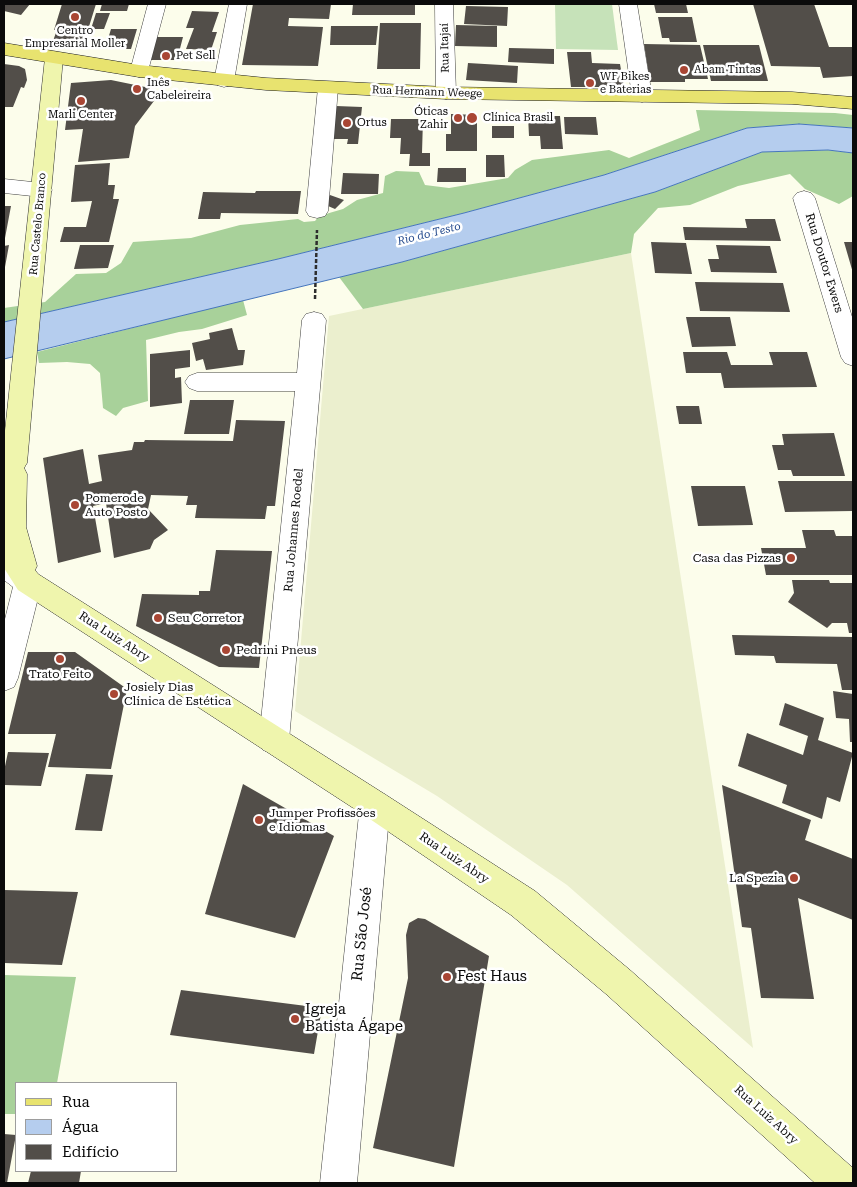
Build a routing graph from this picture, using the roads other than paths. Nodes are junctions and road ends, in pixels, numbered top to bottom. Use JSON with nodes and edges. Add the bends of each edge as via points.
{"nodes":[{"id":1,"x":157,"y":4,"type":"edge"},
{"id":2,"x":238,"y":4,"type":"edge"},
{"id":3,"x":444,"y":4,"type":"edge"},
{"id":4,"x":628,"y":4,"type":"edge"},
{"id":5,"x":4,"y":49,"type":"edge"},
{"id":6,"x":54,"y":58,"type":"junction"},
{"id":7,"x":140,"y":71,"type":"junction"},
{"id":8,"x":224,"y":81,"type":"junction"},
{"id":9,"x":328,"y":88,"type":"junction"},
{"id":10,"x":446,"y":93,"type":"junction"},
{"id":11,"x":642,"y":96,"type":"junction"},
{"id":12,"x":853,"y":103,"type":"edge"},
{"id":13,"x":4,"y":186,"type":"edge"},
{"id":14,"x":42,"y":190,"type":"junction"},
{"id":15,"x":804,"y":198,"type":"dead end"},
{"id":16,"x":317,"y":211,"type":"road end"},
{"id":17,"x":314,"y":320,"type":"road end"},
{"id":18,"x":853,"y":357,"type":"edge"},
{"id":19,"x":197,"y":382,"type":"dead end"},
{"id":20,"x":308,"y":382,"type":"junction"},
{"id":21,"x":22,"y":390,"type":"junction"},
{"id":22,"x":4,"y":423,"type":"edge"},
{"id":23,"x":9,"y":469,"type":"edge"},
{"id":24,"x":4,"y":547,"type":"edge"},
{"id":25,"x":16,"y":574,"type":"edge"},
{"id":26,"x":4,"y":678,"type":"edge"},
{"id":27,"x":274,"y":740,"type":"junction"},
{"id":28,"x":375,"y":805,"type":"junction"},
{"id":29,"x":338,"y":1183,"type":"edge"},
{"id":30,"x":842,"y":1183,"type":"edge"}],
"edges":[{"from":1,"to":7,"type":"street"},
{"from":2,"to":8,"type":"street"},
{"from":3,"to":10,"type":"street","name":"Rua Itajaí"},
{"from":4,"to":11,"type":"street"},
{"from":5,"to":6,"type":"main road","name":"Rua Hermann Weege"},
{"from":6,"to":7,"type":"main road","name":"Rua Hermann Weege"},
{"from":6,"to":14,"type":"main road","name":"Rua Castelo Branco"},
{"from":7,"to":8,"type":"main road","name":"Rua Hermann Weege"},
{"from":8,"to":9,"type":"main road","name":"Rua Hermann Weege"},
{"from":9,"to":10,"type":"main road","name":"Rua Hermann Weege"},
{"from":9,"to":16,"type":"street"},
{"from":10,"to":11,"type":"main road","name":"Rua Hermann Weege"},
{"from":11,"to":12,"type":"main road","name":"Rua Hermann Weege","via":[[792,98]]},
{"from":13,"to":14,"type":"street"},
{"from":14,"to":21,"type":"main road","name":"Rua Castelo Branco"},
{"from":15,"to":18,"type":"street","name":"Rua Doutor Ewers"},
{"from":17,"to":20,"type":"street","name":"Rua Johannes Roedel"},
{"from":19,"to":20,"type":"street"},
{"from":20,"to":27,"type":"street","name":"Rua Johannes Roedel"},
{"from":21,"to":22,"type":"main road","name":"Rua Castelo Branco"},
{"from":21,"to":23,"type":"main road","name":"Rua Castelo Branco"},
{"from":23,"to":25,"type":"main road"},
{"from":24,"to":25,"type":"main road","name":"Rua Luiz Abry"},
{"from":25,"to":26,"type":"street"},
{"from":25,"to":27,"type":"main road","name":"Rua Luiz Abry"},
{"from":27,"to":28,"type":"main road","name":"Rua Luiz Abry"},
{"from":28,"to":29,"type":"street","name":"Rua São José"},
{"from":28,"to":30,"type":"main road","name":"Rua Luiz Abry","via":[[523,904],[574,944]]}]}
